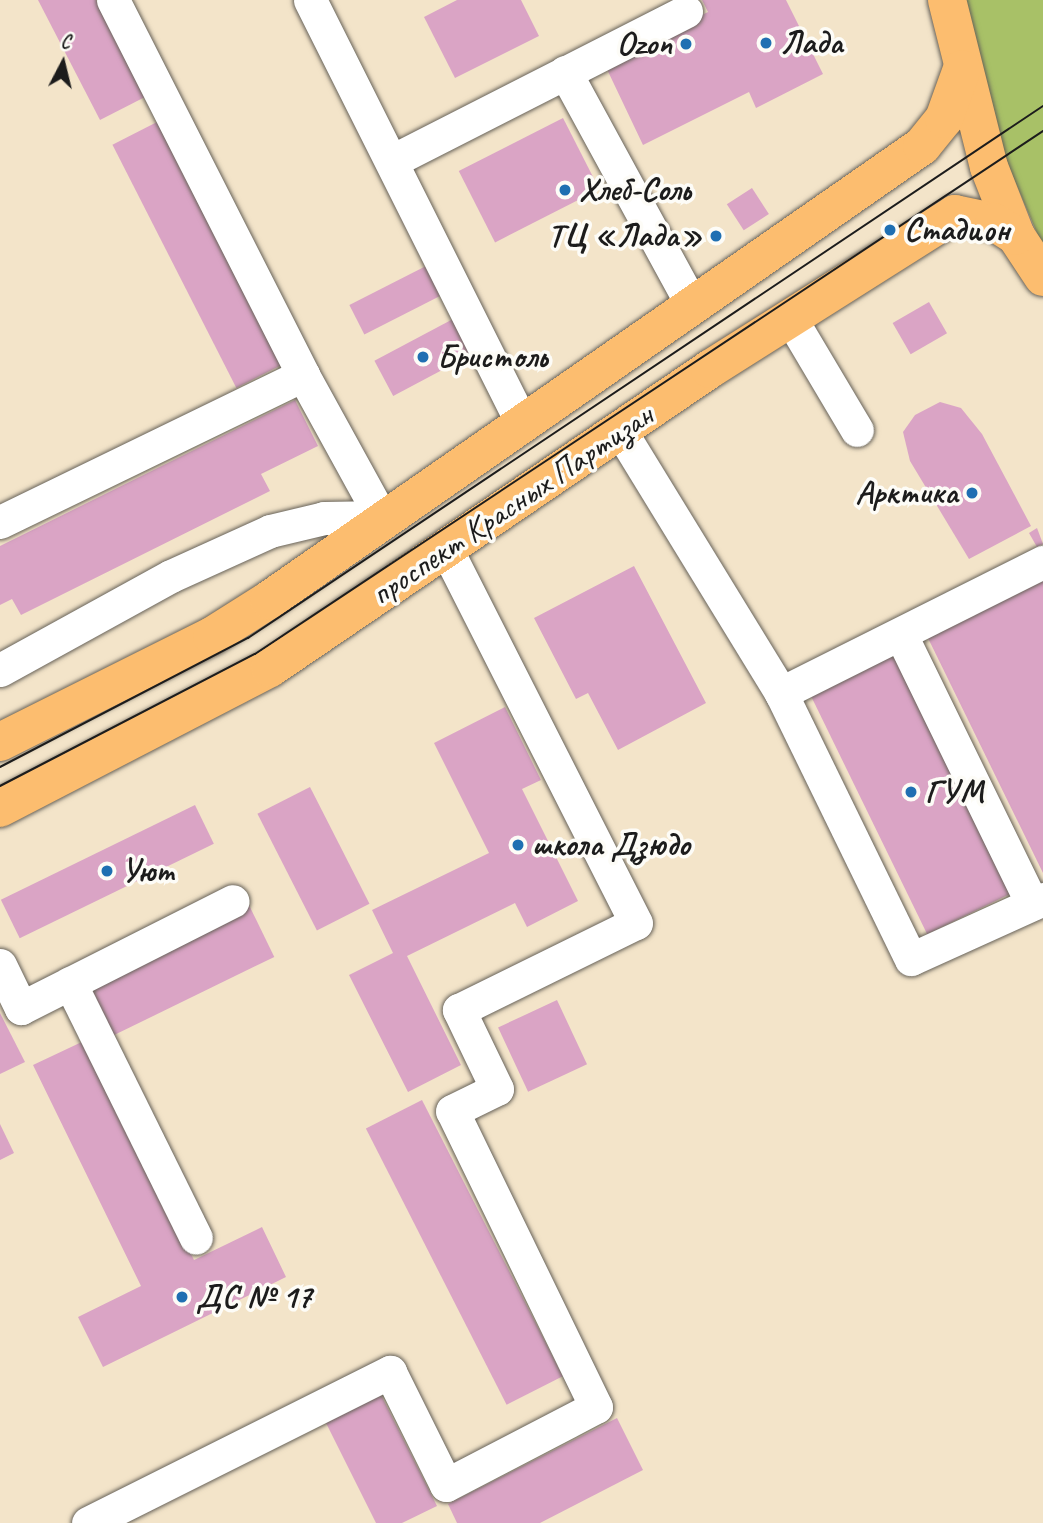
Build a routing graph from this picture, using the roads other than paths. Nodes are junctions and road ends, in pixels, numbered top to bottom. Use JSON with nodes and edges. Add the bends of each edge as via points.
{"nodes":[{"id":1,"x":113,"y":0,"type":"edge"},
{"id":2,"x":310,"y":0,"type":"edge"},
{"id":3,"x":947,"y":0,"type":"edge"},
{"id":4,"x":686,"y":11,"type":"dead end"},
{"id":5,"x":962,"y":69,"type":"junction"},
{"id":6,"x":565,"y":72,"type":"junction"},
{"id":7,"x":392,"y":161,"type":"junction"},
{"id":8,"x":1017,"y":236,"type":"junction"},
{"id":9,"x":1043,"y":277,"type":"edge"},
{"id":10,"x":692,"y":305,"type":"junction"},
{"id":11,"x":791,"y":319,"type":"junction"},
{"id":12,"x":303,"y":375,"type":"junction"},
{"id":13,"x":521,"y":421,"type":"junction"},
{"id":14,"x":857,"y":430,"type":"dead end"},
{"id":15,"x":621,"y":432,"type":"junction"},
{"id":16,"x":382,"y":517,"type":"junction"},
{"id":17,"x":0,"y":522,"type":"edge"},
{"id":18,"x":447,"y":550,"type":"junction"},
{"id":19,"x":1043,"y":562,"type":"edge"},
{"id":20,"x":901,"y":635,"type":"junction"},
{"id":21,"x":0,"y":670,"type":"edge"},
{"id":22,"x":781,"y":694,"type":"junction"},
{"id":23,"x":0,"y":742,"type":"edge"},
{"id":24,"x":0,"y":808,"type":"edge"},
{"id":25,"x":233,"y":901,"type":"dead end"},
{"id":26,"x":1037,"y":902,"type":"edge"},
{"id":27,"x":0,"y":965,"type":"edge"},
{"id":28,"x":70,"y":984,"type":"junction"},
{"id":29,"x":196,"y":1238,"type":"dead end"},
{"id":30,"x":88,"y":1523,"type":"edge"}],
"edges":[{"from":1,"to":12,"type":"street"},
{"from":2,"to":7,"type":"street"},
{"from":3,"to":5,"type":"main road"},
{"from":4,"to":6,"type":"street"},
{"from":5,"to":8,"type":"main road"},
{"from":5,"to":10,"type":"main road","name":"проспект Красных Партизан","via":[[944,119],[922,146]]},
{"from":6,"to":7,"type":"street"},
{"from":6,"to":10,"type":"street"},
{"from":7,"to":13,"type":"street"},
{"from":8,"to":9,"type":"main road"},
{"from":8,"to":11,"type":"main road","name":"проспект Красных Партизан","via":[[984,219],[955,214]]},
{"from":10,"to":13,"type":"main road","name":"проспект Красных Партизан"},
{"from":11,"to":14,"type":"street"},
{"from":11,"to":15,"type":"main road","name":"проспект Красных Партизан"},
{"from":12,"to":16,"type":"street"},
{"from":12,"to":17,"type":"street"},
{"from":13,"to":16,"type":"main road","name":"проспект Красных Партизан"},
{"from":15,"to":18,"type":"main road","name":"проспект Красных Партизан"},
{"from":15,"to":22,"type":"street"},
{"from":16,"to":21,"type":"street","via":[[324,518],[270,531],[171,576]]},
{"from":16,"to":23,"type":"main road","name":"проспект Красных Партизан","via":[[212,636]]},
{"from":18,"to":24,"type":"main road","name":"проспект Красных Партизан","via":[[270,668],[172,725]]},
{"from":18,"to":30,"type":"street","via":[[636,923],[458,1010],[497,1089],[452,1111],[596,1407],[446,1485],[390,1372]]},
{"from":19,"to":20,"type":"street"},
{"from":20,"to":22,"type":"street"},
{"from":20,"to":26,"type":"street"},
{"from":22,"to":26,"type":"street","via":[[911,959]]},
{"from":25,"to":28,"type":"street"},
{"from":27,"to":28,"type":"street","via":[[21,1008]]},
{"from":28,"to":29,"type":"street"}]}
